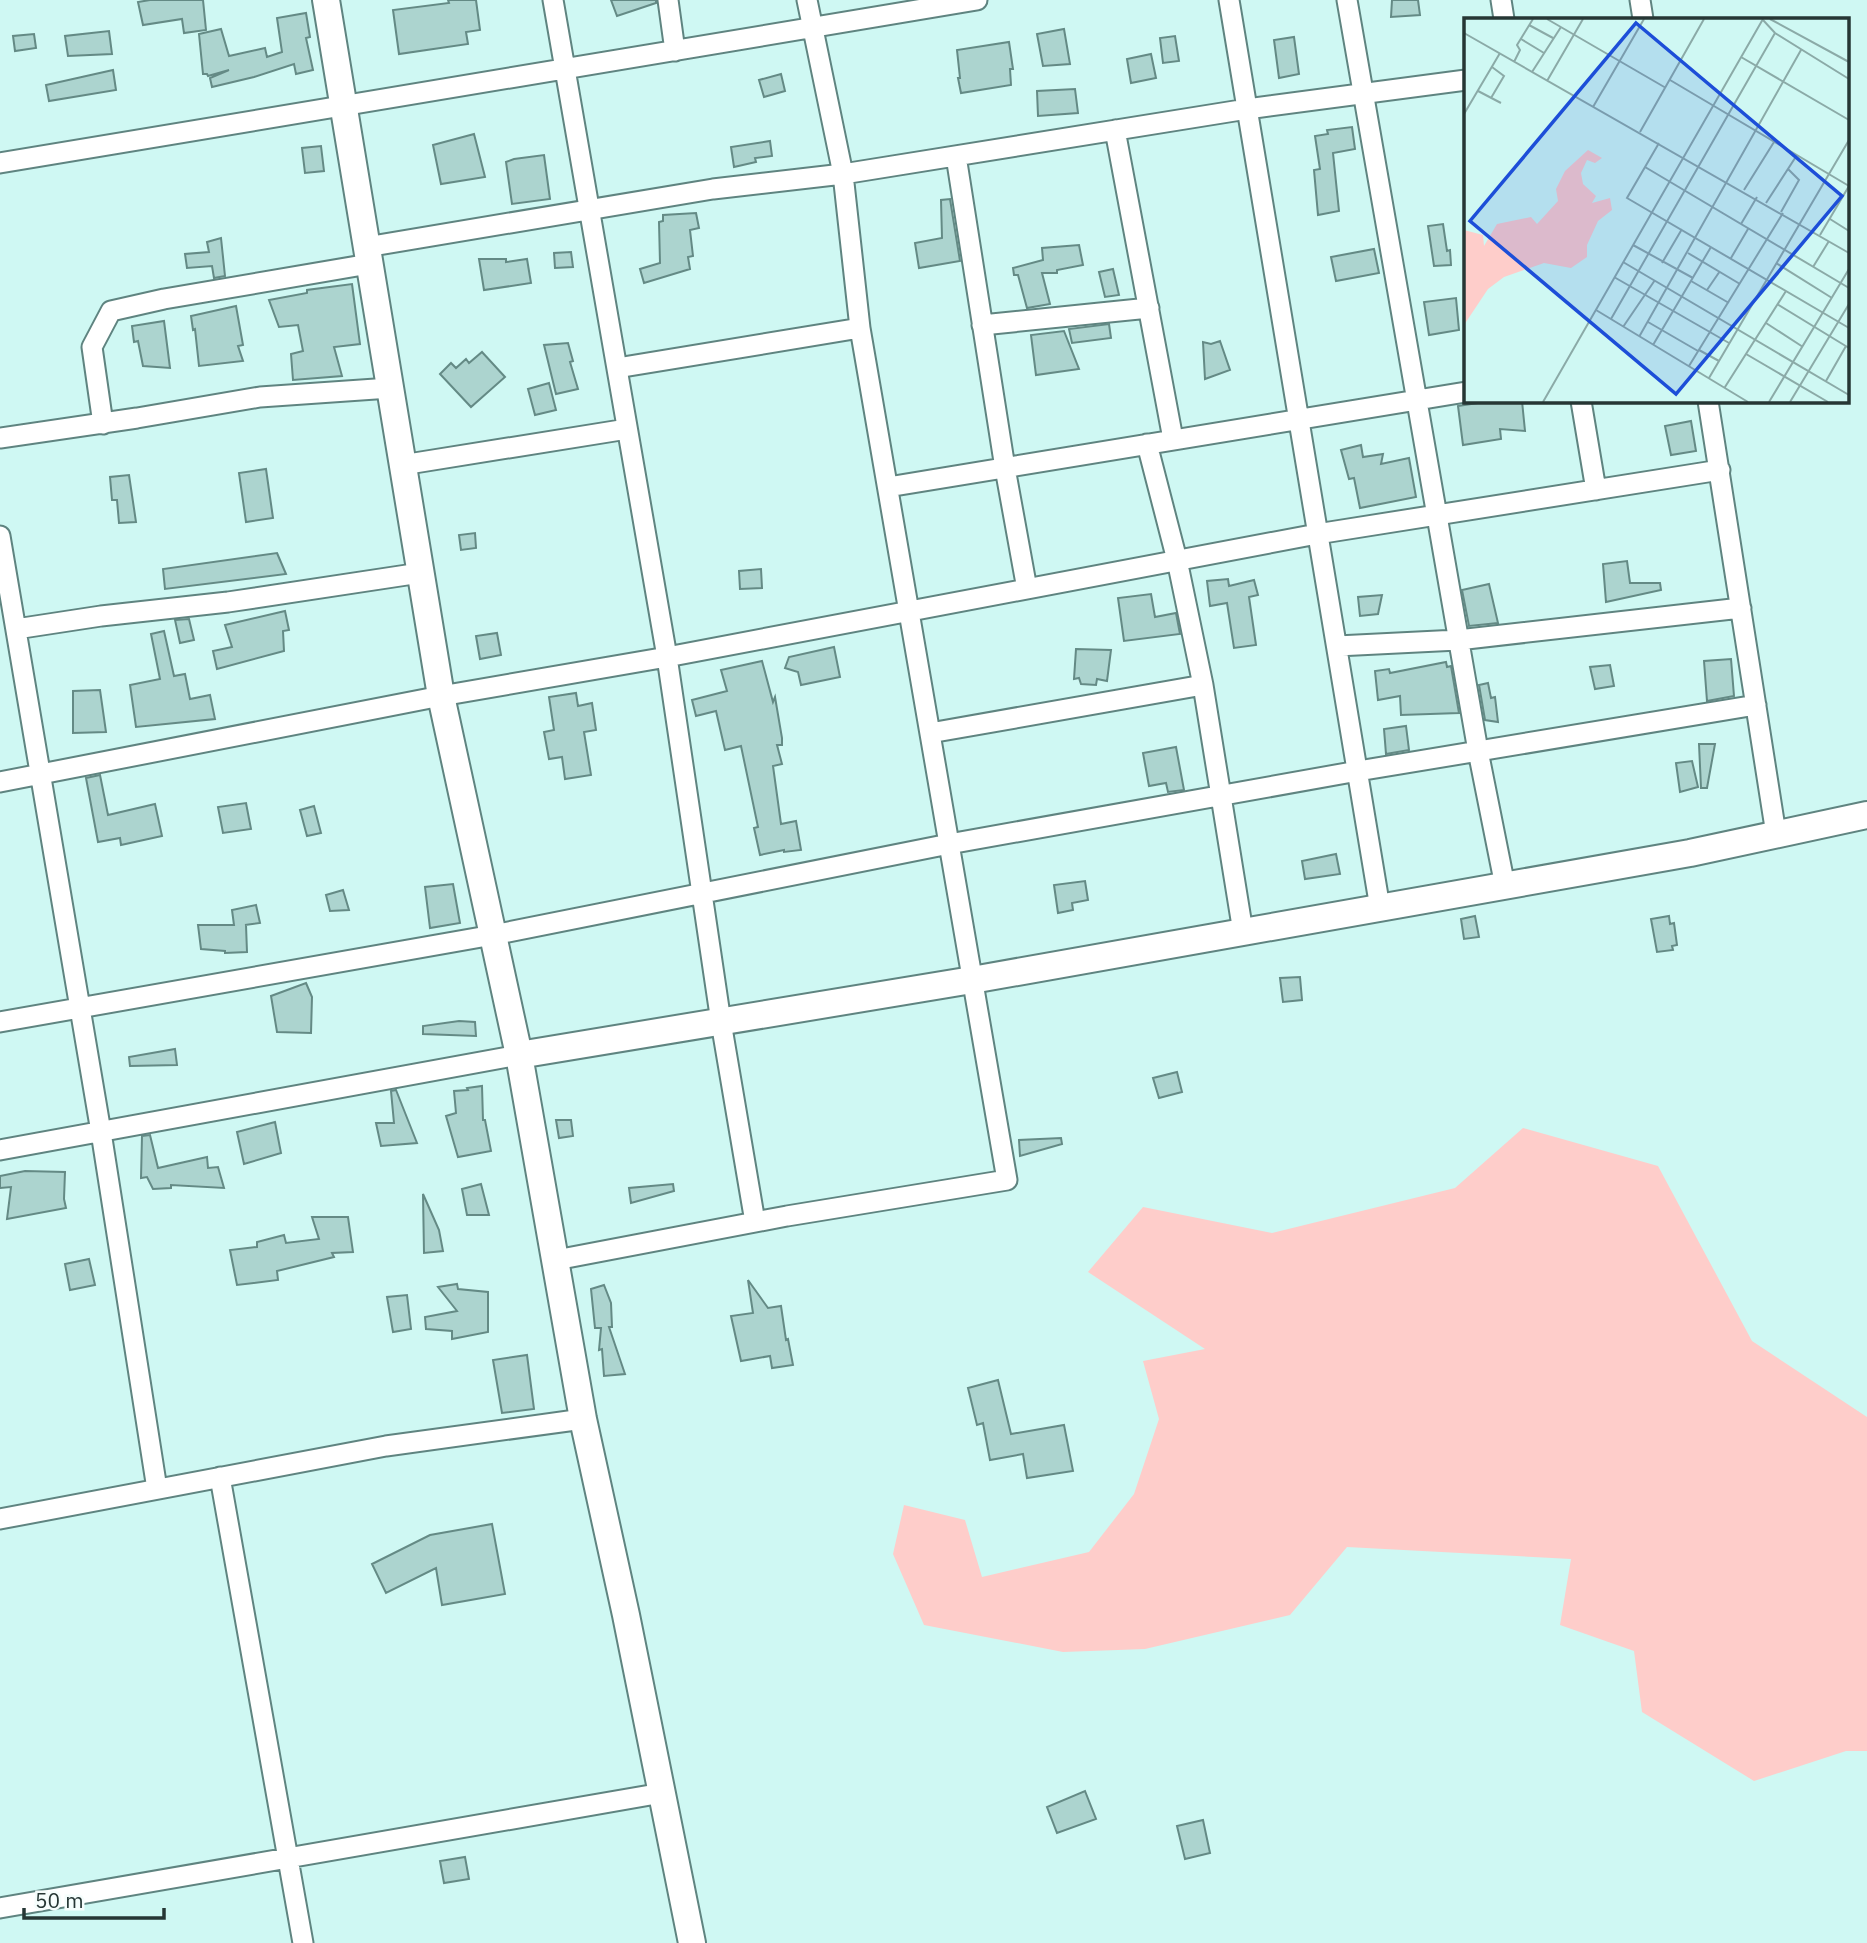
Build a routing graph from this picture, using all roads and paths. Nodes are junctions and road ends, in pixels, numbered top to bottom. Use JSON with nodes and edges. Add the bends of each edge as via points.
{"nodes":[{"id":1,"x":326,"y":0,"type":"edge"},
{"id":2,"x":553,"y":0,"type":"edge"},
{"id":3,"x":668,"y":0,"type":"edge"},
{"id":4,"x":807,"y":0,"type":"edge"},
{"id":5,"x":977,"y":0,"type":"edge"},
{"id":6,"x":1229,"y":0,"type":"edge"},
{"id":7,"x":1347,"y":0,"type":"edge"},
{"id":8,"x":1501,"y":0,"type":"edge"},
{"id":9,"x":1640,"y":0,"type":"edge"},
{"id":10,"x":1504,"y":18,"type":"edge"},
{"id":11,"x":1643,"y":18,"type":"edge"},
{"id":12,"x":811,"y":27,"type":"junction"},
{"id":13,"x":675,"y":51,"type":"junction"},
{"id":14,"x":565,"y":70,"type":"junction"},
{"id":15,"x":1464,"y":80,"type":"edge"},
{"id":16,"x":1363,"y":93,"type":"junction"},
{"id":17,"x":343,"y":107,"type":"junction"},
{"id":18,"x":1247,"y":109,"type":"junction"},
{"id":19,"x":1115,"y":130,"type":"junction"},
{"id":20,"x":956,"y":156,"type":"junction"},
{"id":21,"x":0,"y":163,"type":"edge"},
{"id":22,"x":843,"y":174,"type":"junction"},
{"id":23,"x":589,"y":210,"type":"junction"},
{"id":24,"x":368,"y":255,"type":"junction"},
{"id":25,"x":1149,"y":308,"type":"junction"},
{"id":26,"x":982,"y":325,"type":"junction"},
{"id":27,"x":860,"y":328,"type":"junction"},
{"id":28,"x":617,"y":368,"type":"junction"},
{"id":29,"x":390,"y":388,"type":"junction"},
{"id":30,"x":1464,"y":392,"type":"edge"},
{"id":31,"x":1417,"y":400,"type":"junction"},
{"id":32,"x":1581,"y":402,"type":"edge"},
{"id":33,"x":1708,"y":402,"type":"edge"},
{"id":34,"x":1298,"y":419,"type":"junction"},
{"id":35,"x":103,"y":424,"type":"junction"},
{"id":36,"x":627,"y":429,"type":"junction"},
{"id":37,"x":0,"y":439,"type":"edge"},
{"id":38,"x":1173,"y":439,"type":"junction"},
{"id":39,"x":1147,"y":444,"type":"junction"},
{"id":40,"x":402,"y":465,"type":"junction"},
{"id":41,"x":1005,"y":468,"type":"junction"},
{"id":42,"x":1720,"y":470,"type":"junction"},
{"id":43,"x":888,"y":487,"type":"junction"},
{"id":44,"x":1596,"y":489,"type":"junction"},
{"id":45,"x":1437,"y":515,"type":"junction"},
{"id":46,"x":1317,"y":534,"type":"junction"},
{"id":47,"x":0,"y":536,"type":"edge"},
{"id":48,"x":1177,"y":560,"type":"junction"},
{"id":49,"x":420,"y":573,"type":"junction"},
{"id":50,"x":1027,"y":589,"type":"junction"},
{"id":51,"x":1741,"y":608,"type":"junction"},
{"id":52,"x":909,"y":612,"type":"junction"},
{"id":53,"x":16,"y":629,"type":"junction"},
{"id":54,"x":1458,"y":640,"type":"junction"},
{"id":55,"x":1337,"y":646,"type":"junction"},
{"id":56,"x":667,"y":657,"type":"junction"},
{"id":57,"x":1203,"y":685,"type":"junction"},
{"id":58,"x":441,"y":696,"type":"junction"},
{"id":59,"x":1756,"y":705,"type":"junction"},
{"id":60,"x":930,"y":733,"type":"junction"},
{"id":61,"x":1478,"y":751,"type":"junction"},
{"id":62,"x":1358,"y":771,"type":"junction"},
{"id":63,"x":40,"y":775,"type":"junction"},
{"id":64,"x":0,"y":782,"type":"edge"},
{"id":65,"x":1220,"y":796,"type":"junction"},
{"id":66,"x":1867,"y":816,"type":"edge"},
{"id":67,"x":1776,"y":834,"type":"junction"},
{"id":68,"x":949,"y":844,"type":"junction"},
{"id":69,"x":1505,"y":886,"type":"junction"},
{"id":70,"x":702,"y":893,"type":"junction"},
{"id":71,"x":1380,"y":908,"type":"junction"},
{"id":72,"x":1243,"y":932,"type":"junction"},
{"id":73,"x":493,"y":935,"type":"junction"},
{"id":74,"x":972,"y":980,"type":"junction"},
{"id":75,"x":79,"y":1007,"type":"junction"},
{"id":76,"x":0,"y":1022,"type":"edge"},
{"id":77,"x":721,"y":1022,"type":"junction"},
{"id":78,"x":519,"y":1055,"type":"junction"},
{"id":79,"x":101,"y":1132,"type":"junction"},
{"id":80,"x":0,"y":1150,"type":"edge"},
{"id":81,"x":755,"y":1222,"type":"junction"},
{"id":82,"x":556,"y":1260,"type":"junction"},
{"id":83,"x":583,"y":1419,"type":"junction"},
{"id":84,"x":220,"y":1477,"type":"junction"},
{"id":85,"x":158,"y":1489,"type":"junction"},
{"id":86,"x":0,"y":1519,"type":"edge"},
{"id":87,"x":662,"y":1793,"type":"junction"},
{"id":88,"x":289,"y":1858,"type":"junction"},
{"id":89,"x":0,"y":1908,"type":"edge"},
{"id":90,"x":303,"y":1943,"type":"edge"},
{"id":91,"x":692,"y":1943,"type":"edge"}],
"edges":[{"from":1,"to":17,"type":"street"},
{"from":2,"to":14,"type":"street"},
{"from":3,"to":13,"type":"street"},
{"from":4,"to":12,"type":"street"},
{"from":5,"to":12,"type":"street"},
{"from":6,"to":18,"type":"street"},
{"from":7,"to":16,"type":"street"},
{"from":8,"to":10,"type":"street"},
{"from":9,"to":11,"type":"street"},
{"from":12,"to":13,"type":"street"},
{"from":12,"to":22,"type":"street"},
{"from":13,"to":14,"type":"street"},
{"from":14,"to":17,"type":"street"},
{"from":14,"to":23,"type":"street"},
{"from":15,"to":16,"type":"street"},
{"from":16,"to":18,"type":"street"},
{"from":16,"to":31,"type":"street"},
{"from":17,"to":21,"type":"street"},
{"from":17,"to":24,"type":"street"},
{"from":18,"to":19,"type":"street"},
{"from":18,"to":34,"type":"street"},
{"from":19,"to":20,"type":"street"},
{"from":19,"to":25,"type":"street"},
{"from":20,"to":22,"type":"street"},
{"from":20,"to":26,"type":"street"},
{"from":22,"to":23,"type":"street"},
{"from":22,"to":27,"type":"street"},
{"from":23,"to":24,"type":"street"},
{"from":23,"to":28,"type":"street"},
{"from":24,"to":29,"type":"street"},
{"from":24,"to":35,"type":"street","via":[[111,311],[92,347]]},
{"from":25,"to":26,"type":"street"},
{"from":25,"to":38,"type":"street"},
{"from":26,"to":41,"type":"street"},
{"from":27,"to":28,"type":"street"},
{"from":27,"to":43,"type":"street"},
{"from":28,"to":36,"type":"street"},
{"from":29,"to":35,"type":"street","via":[[260,397]]},
{"from":29,"to":40,"type":"street"},
{"from":30,"to":31,"type":"street"},
{"from":31,"to":34,"type":"street"},
{"from":31,"to":45,"type":"street"},
{"from":32,"to":44,"type":"street"},
{"from":33,"to":42,"type":"street"},
{"from":34,"to":38,"type":"street"},
{"from":34,"to":46,"type":"street"},
{"from":35,"to":37,"type":"street"},
{"from":36,"to":40,"type":"street"},
{"from":36,"to":56,"type":"street"},
{"from":38,"to":39,"type":"street"},
{"from":39,"to":41,"type":"street"},
{"from":39,"to":48,"type":"street"},
{"from":40,"to":49,"type":"street"},
{"from":41,"to":43,"type":"street"},
{"from":41,"to":50,"type":"street"},
{"from":42,"to":44,"type":"street"},
{"from":42,"to":51,"type":"street"},
{"from":43,"to":52,"type":"street"},
{"from":44,"to":45,"type":"street"},
{"from":45,"to":46,"type":"street"},
{"from":45,"to":54,"type":"street"},
{"from":46,"to":48,"type":"street"},
{"from":46,"to":55,"type":"street"},
{"from":47,"to":53,"type":"street"},
{"from":48,"to":50,"type":"street"},
{"from":48,"to":57,"type":"street"},
{"from":49,"to":53,"type":"street"},
{"from":49,"to":58,"type":"street"},
{"from":50,"to":52,"type":"street"},
{"from":51,"to":54,"type":"street"},
{"from":51,"to":59,"type":"street"},
{"from":52,"to":56,"type":"street"},
{"from":52,"to":60,"type":"street"},
{"from":53,"to":63,"type":"street"},
{"from":54,"to":55,"type":"street"},
{"from":54,"to":61,"type":"street"},
{"from":55,"to":62,"type":"street"},
{"from":56,"to":58,"type":"street"},
{"from":56,"to":70,"type":"street"},
{"from":57,"to":60,"type":"street"},
{"from":57,"to":65,"type":"street"},
{"from":58,"to":63,"type":"street"},
{"from":58,"to":73,"type":"street"},
{"from":59,"to":61,"type":"street"},
{"from":59,"to":67,"type":"street"},
{"from":60,"to":68,"type":"street"},
{"from":61,"to":62,"type":"street"},
{"from":61,"to":69,"type":"street"},
{"from":62,"to":65,"type":"street"},
{"from":62,"to":71,"type":"street"},
{"from":63,"to":64,"type":"street"},
{"from":63,"to":75,"type":"street"},
{"from":65,"to":68,"type":"street"},
{"from":65,"to":72,"type":"street"},
{"from":66,"to":67,"type":"street"},
{"from":67,"to":69,"type":"street"},
{"from":68,"to":70,"type":"street"},
{"from":68,"to":74,"type":"street"},
{"from":69,"to":71,"type":"street"},
{"from":70,"to":73,"type":"street"},
{"from":70,"to":77,"type":"street"},
{"from":71,"to":72,"type":"street"},
{"from":72,"to":74,"type":"street"},
{"from":73,"to":75,"type":"street"},
{"from":73,"to":78,"type":"street"},
{"from":74,"to":77,"type":"street"},
{"from":74,"to":81,"type":"street","via":[[1007,1180]]},
{"from":75,"to":76,"type":"street"},
{"from":75,"to":79,"type":"street"},
{"from":77,"to":78,"type":"street"},
{"from":77,"to":81,"type":"street"},
{"from":78,"to":79,"type":"street"},
{"from":78,"to":82,"type":"street"},
{"from":79,"to":80,"type":"street"},
{"from":79,"to":85,"type":"street"},
{"from":81,"to":82,"type":"street"},
{"from":82,"to":83,"type":"street"},
{"from":83,"to":84,"type":"street","via":[[386,1446]]},
{"from":83,"to":87,"type":"street"},
{"from":84,"to":85,"type":"street"},
{"from":84,"to":88,"type":"street"},
{"from":85,"to":86,"type":"street"},
{"from":87,"to":88,"type":"street"},
{"from":87,"to":91,"type":"street"},
{"from":88,"to":89,"type":"street"},
{"from":88,"to":90,"type":"street"}]}
